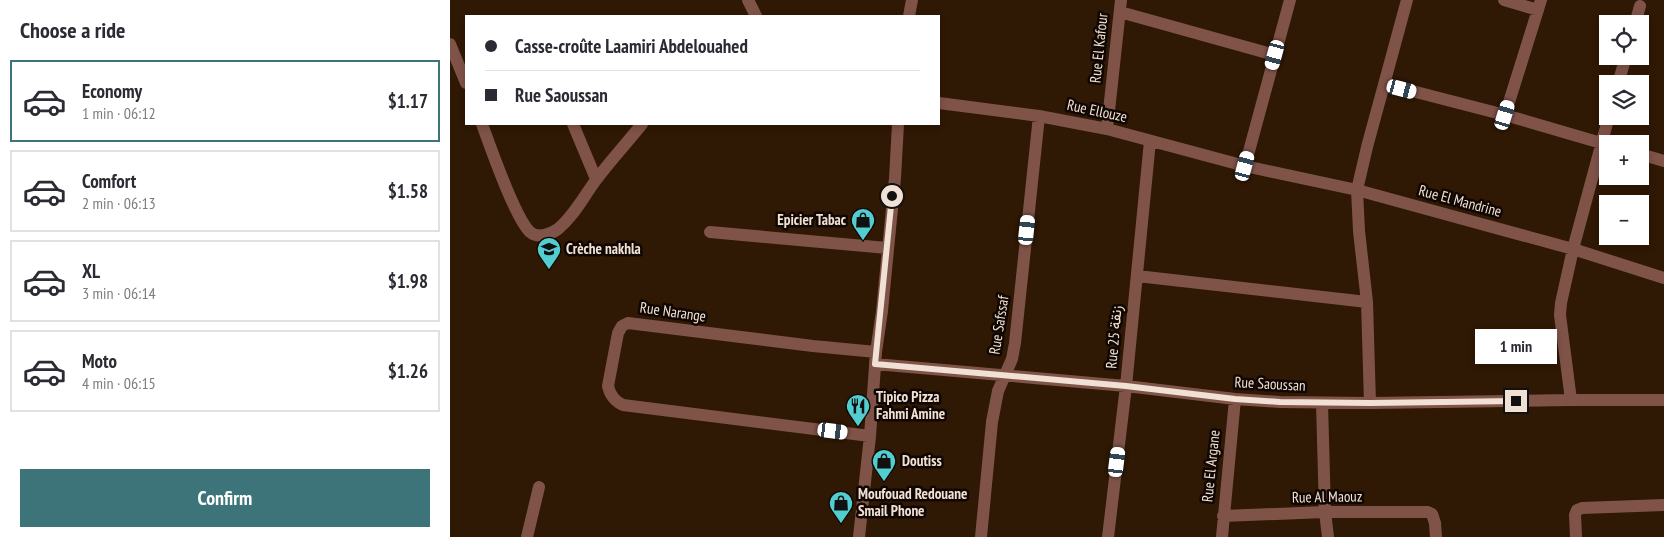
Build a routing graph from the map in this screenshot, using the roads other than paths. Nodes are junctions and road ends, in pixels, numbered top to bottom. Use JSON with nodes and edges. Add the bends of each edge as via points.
{"nodes":[{"id":1,"x":748,"y":0,"type":"edge"},
{"id":2,"x":912,"y":0,"type":"edge"},
{"id":3,"x":1290,"y":0,"type":"edge"},
{"id":4,"x":1407,"y":0,"type":"edge"},
{"id":5,"x":1504,"y":0,"type":"edge"},
{"id":6,"x":1539,"y":5,"type":"edge"},
{"id":7,"x":1120,"y":6,"type":"edge"},
{"id":8,"x":1640,"y":6,"type":"dead end"},
{"id":9,"x":756,"y":15,"type":"edge"},
{"id":10,"x":909,"y":15,"type":"edge"},
{"id":11,"x":1638,"y":15,"type":"edge"},
{"id":12,"x":450,"y":44,"type":"edge"},
{"id":13,"x":1275,"y":55,"type":"junction"},
{"id":14,"x":465,"y":81,"type":"edge"},
{"id":15,"x":1385,"y":84,"type":"junction"},
{"id":16,"x":940,"y":104,"type":"edge"},
{"id":17,"x":1505,"y":115,"type":"junction"},
{"id":18,"x":1039,"y":116,"type":"junction"},
{"id":19,"x":482,"y":125,"type":"edge"},
{"id":20,"x":573,"y":125,"type":"edge"},
{"id":21,"x":641,"y":125,"type":"edge"},
{"id":22,"x":898,"y":125,"type":"edge"},
{"id":23,"x":1107,"y":129,"type":"junction"},
{"id":24,"x":1150,"y":141,"type":"junction"},
{"id":25,"x":1599,"y":143,"type":"edge"},
{"id":26,"x":1649,"y":157,"type":"edge"},
{"id":27,"x":1599,"y":161,"type":"edge"},
{"id":28,"x":1664,"y":161,"type":"edge"},
{"id":29,"x":1245,"y":166,"type":"junction"},
{"id":30,"x":596,"y":180,"type":"junction"},
{"id":31,"x":1357,"y":190,"type":"junction"},
{"id":32,"x":710,"y":232,"type":"dead end"},
{"id":33,"x":887,"y":248,"type":"junction"},
{"id":34,"x":1573,"y":249,"type":"junction"},
{"id":35,"x":1136,"y":276,"type":"junction"},
{"id":36,"x":1664,"y":278,"type":"edge"},
{"id":37,"x":1367,"y":302,"type":"junction"},
{"id":38,"x":876,"y":358,"type":"junction"},
{"id":39,"x":1004,"y":376,"type":"junction"},
{"id":40,"x":1126,"y":386,"type":"junction"},
{"id":41,"x":1235,"y":399,"type":"junction"},
{"id":42,"x":1571,"y":400,"type":"junction"},
{"id":43,"x":1664,"y":400,"type":"edge"},
{"id":44,"x":1322,"y":403,"type":"junction"},
{"id":45,"x":1370,"y":403,"type":"junction"},
{"id":46,"x":870,"y":436,"type":"junction"},
{"id":47,"x":539,"y":487,"type":"dead end"},
{"id":48,"x":1664,"y":505,"type":"edge"},
{"id":49,"x":1325,"y":512,"type":"junction"},
{"id":50,"x":1222,"y":516,"type":"junction"},
{"id":51,"x":527,"y":537,"type":"edge"},
{"id":52,"x":859,"y":537,"type":"edge"},
{"id":53,"x":980,"y":537,"type":"edge"},
{"id":54,"x":1108,"y":537,"type":"edge"},
{"id":55,"x":1222,"y":537,"type":"edge"},
{"id":56,"x":1328,"y":537,"type":"edge"},
{"id":57,"x":1436,"y":537,"type":"edge"},
{"id":58,"x":1576,"y":537,"type":"edge"}],
"edges":[{"from":1,"to":9,"type":"street"},
{"from":2,"to":10,"type":"street"},
{"from":3,"to":13,"type":"street"},
{"from":4,"to":15,"type":"street"},
{"from":5,"to":6,"type":"street"},
{"from":6,"to":17,"type":"street"},
{"from":7,"to":13,"type":"street"},
{"from":7,"to":23,"type":"street","name":"Rue El Kafour"},
{"from":8,"to":11,"type":"street"},
{"from":12,"to":14,"type":"street"},
{"from":13,"to":29,"type":"street"},
{"from":15,"to":17,"type":"street"},
{"from":15,"to":31,"type":"street"},
{"from":16,"to":18,"type":"street","name":"Rue Ellouze"},
{"from":17,"to":25,"type":"street"},
{"from":18,"to":23,"type":"street","name":"Rue Ellouze"},
{"from":18,"to":39,"type":"street","name":"Rue Safssaf","via":[[1015,343]]},
{"from":19,"to":30,"type":"street","via":[[516,208],[531,232],[548,235],[558,229]]},
{"from":20,"to":30,"type":"street"},
{"from":21,"to":30,"type":"street"},
{"from":22,"to":33,"type":"street"},
{"from":23,"to":24,"type":"street","name":"Rue Ellouze"},
{"from":24,"to":29,"type":"street","name":"Rue Ellouze"},
{"from":24,"to":35,"type":"street","name":"Rue 25 زنقة"},
{"from":26,"to":28,"type":"street"},
{"from":27,"to":34,"type":"street"},
{"from":29,"to":31,"type":"street","name":"Rue El Mandrine"},
{"from":31,"to":34,"type":"street","name":"Rue El Mandrine"},
{"from":31,"to":37,"type":"street"},
{"from":32,"to":33,"type":"street"},
{"from":33,"to":38,"type":"street"},
{"from":34,"to":36,"type":"street","name":"Rue El Mandrine"},
{"from":34,"to":42,"type":"street","via":[[1560,315]]},
{"from":35,"to":37,"type":"street"},
{"from":35,"to":40,"type":"street","name":"Rue 25 زنقة"},
{"from":37,"to":45,"type":"street"},
{"from":38,"to":39,"type":"street","name":"Rue Saoussan","via":[[902,365]]},
{"from":38,"to":46,"type":"street"},
{"from":38,"to":46,"type":"street","name":"Rue Narange","via":[[813,346],[628,323],[618,332],[608,386],[616,402],[623,405]]},
{"from":39,"to":40,"type":"street","name":"Rue Saoussan"},
{"from":39,"to":53,"type":"street","name":"Rue Safssaf","via":[[992,422]]},
{"from":40,"to":41,"type":"street","name":"Rue Saoussan"},
{"from":40,"to":54,"type":"street","name":"Rue 25 زنقة"},
{"from":41,"to":44,"type":"street","name":"Rue Saoussan"},
{"from":41,"to":50,"type":"street","name":"Rue El Argane"},
{"from":42,"to":43,"type":"street","name":"Rue Saoussan"},
{"from":42,"to":45,"type":"street","name":"Rue Saoussan"},
{"from":44,"to":45,"type":"street","name":"Rue Saoussan"},
{"from":44,"to":49,"type":"street"},
{"from":46,"to":52,"type":"street"},
{"from":47,"to":51,"type":"street"},
{"from":48,"to":58,"type":"street","via":[[1582,508],[1575,514]]},
{"from":49,"to":50,"type":"street","name":"Rue Al Maouz"},
{"from":49,"to":56,"type":"street"},
{"from":49,"to":57,"type":"street","name":"Rue Al Maouz","via":[[1432,514]]},
{"from":50,"to":55,"type":"street","name":"Rue El Argane"}]}
